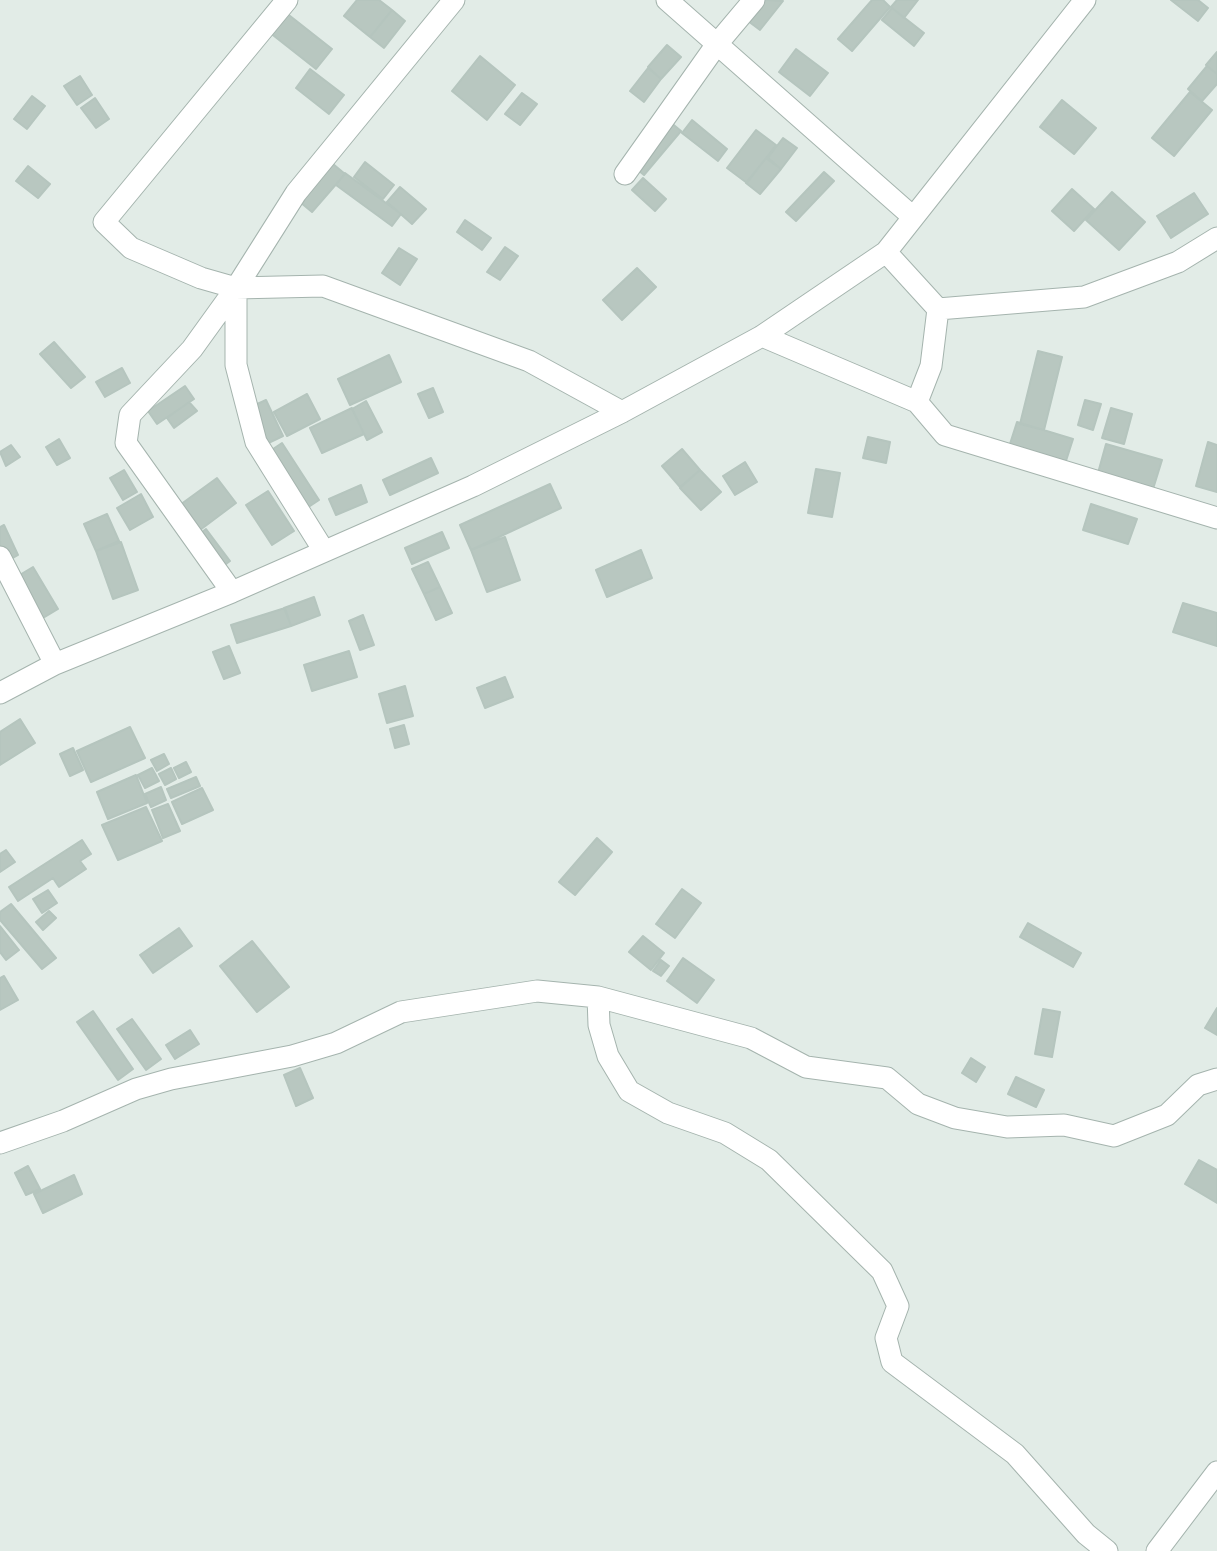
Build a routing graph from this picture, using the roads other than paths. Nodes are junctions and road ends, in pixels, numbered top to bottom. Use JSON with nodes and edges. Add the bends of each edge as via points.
{"nodes":[{"id":1,"x":287,"y":0,"type":"edge"},
{"id":2,"x":454,"y":0,"type":"edge"},
{"id":3,"x":667,"y":0,"type":"edge"},
{"id":4,"x":754,"y":0,"type":"edge"},
{"id":5,"x":1085,"y":0,"type":"edge"},
{"id":6,"x":717,"y":44,"type":"junction"},
{"id":7,"x":625,"y":174,"type":"dead end"},
{"id":8,"x":913,"y":217,"type":"junction"},
{"id":9,"x":1217,"y":239,"type":"edge"},
{"id":10,"x":886,"y":251,"type":"junction"},
{"id":11,"x":236,"y":288,"type":"junction"},
{"id":12,"x":938,"y":309,"type":"junction"},
{"id":13,"x":762,"y":336,"type":"junction"},
{"id":14,"x":916,"y":402,"type":"junction"},
{"id":15,"x":622,"y":412,"type":"junction"},
{"id":16,"x":1217,"y":518,"type":"edge"},
{"id":17,"x":324,"y":551,"type":"junction"},
{"id":18,"x":0,"y":557,"type":"edge"},
{"id":19,"x":232,"y":593,"type":"junction"},
{"id":20,"x":55,"y":664,"type":"junction"},
{"id":21,"x":0,"y":693,"type":"edge"},
{"id":22,"x":598,"y":997,"type":"junction"},
{"id":23,"x":1217,"y":1079,"type":"edge"},
{"id":24,"x":0,"y":1143,"type":"edge"},
{"id":25,"x":1217,"y":1472,"type":"edge"},
{"id":26,"x":1107,"y":1551,"type":"edge"},
{"id":27,"x":1157,"y":1551,"type":"edge"}],
"edges":[{"from":1,"to":11,"type":"street","via":[[104,222],[131,248]]},
{"from":2,"to":11,"type":"street","via":[[296,193]]},
{"from":3,"to":6,"type":"street"},
{"from":4,"to":6,"type":"street"},
{"from":5,"to":8,"type":"street"},
{"from":6,"to":7,"type":"street"},
{"from":6,"to":8,"type":"street"},
{"from":8,"to":10,"type":"street"},
{"from":9,"to":12,"type":"street","via":[[1178,262],[1084,297]]},
{"from":10,"to":12,"type":"street"},
{"from":10,"to":13,"type":"street"},
{"from":11,"to":15,"type":"street","via":[[323,286],[528,361]]},
{"from":11,"to":17,"type":"street","via":[[236,365],[256,442]]},
{"from":11,"to":19,"type":"street","via":[[192,349],[130,415],[126,443]]},
{"from":12,"to":14,"type":"street","via":[[931,366]]},
{"from":13,"to":14,"type":"street"},
{"from":13,"to":15,"type":"street"},
{"from":14,"to":16,"type":"street","via":[[945,435]]},
{"from":15,"to":17,"type":"street","via":[[473,486]]},
{"from":17,"to":19,"type":"street"},
{"from":18,"to":20,"type":"street"},
{"from":19,"to":20,"type":"street"},
{"from":20,"to":21,"type":"street"},
{"from":22,"to":23,"type":"street","via":[[751,1038],[806,1067],[887,1078],[918,1104],[956,1118],[1007,1127],[1064,1125],[1114,1136],[1167,1115],[1198,1085]]},
{"from":22,"to":24,"type":"street","via":[[537,991],[401,1012],[336,1044],[136,1089]]},
{"from":22,"to":26,"type":"street","via":[[599,1025],[608,1056],[629,1091],[668,1113],[724,1133],[769,1160],[824,1211],[882,1270],[898,1306],[886,1338],[892,1362],[1015,1454],[1086,1534]]},
{"from":25,"to":27,"type":"street"}]}
